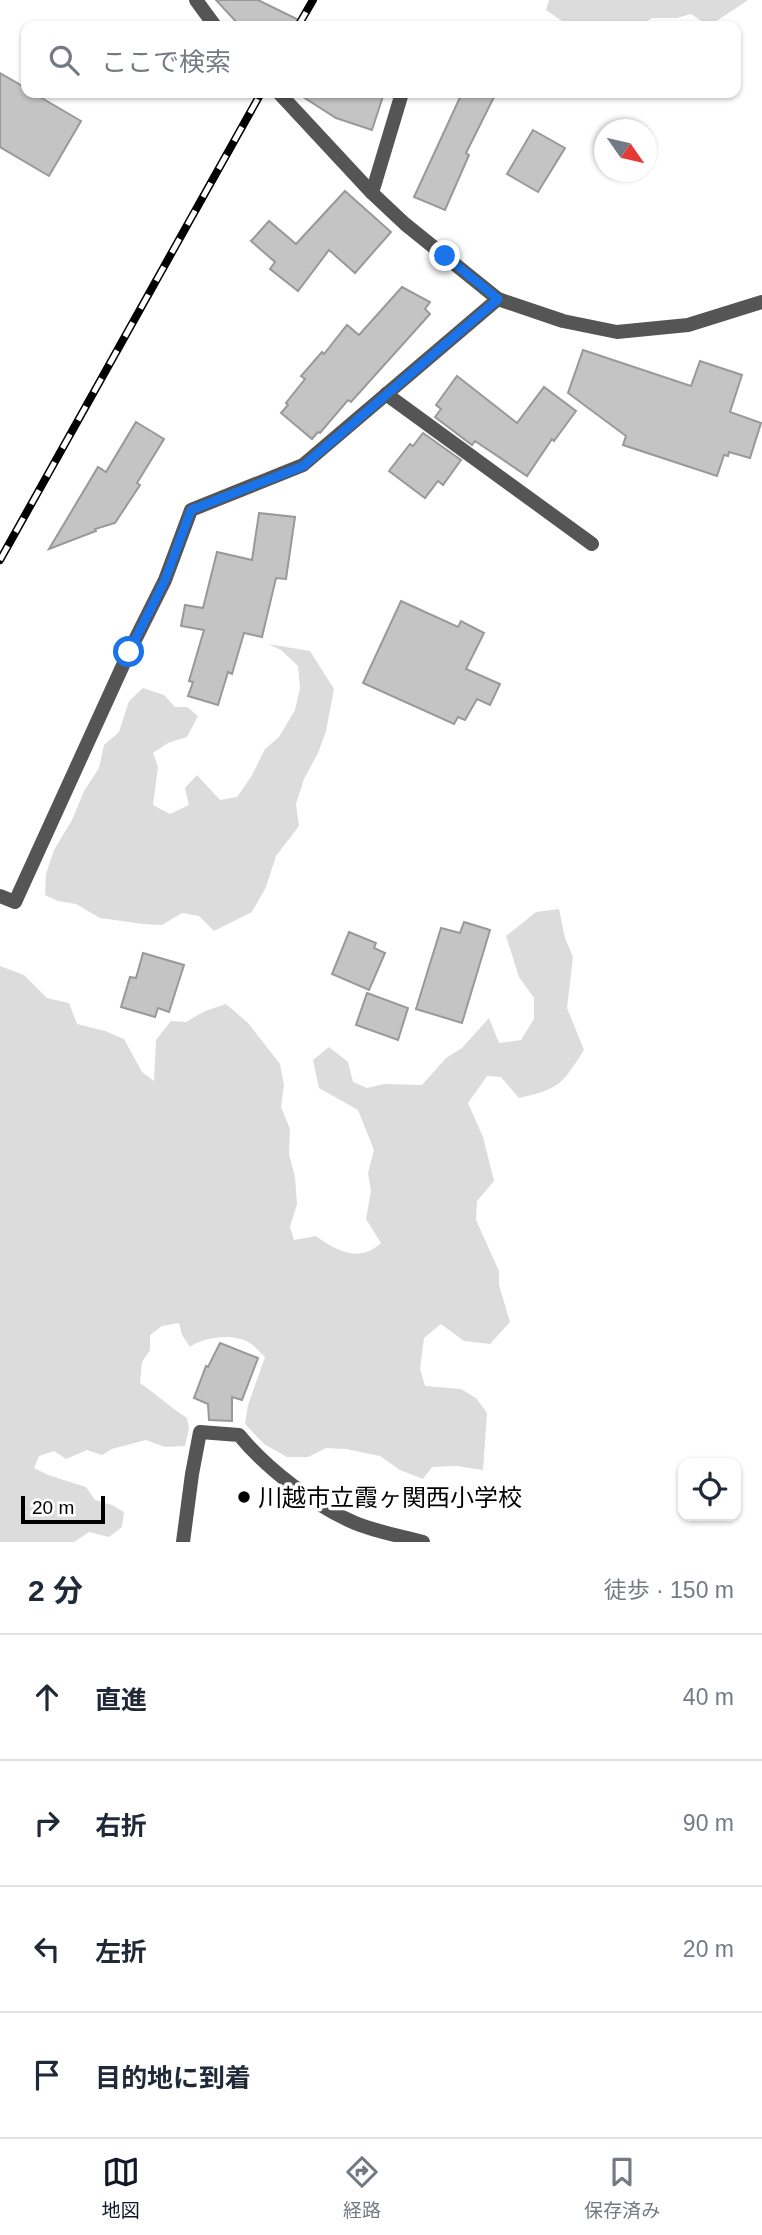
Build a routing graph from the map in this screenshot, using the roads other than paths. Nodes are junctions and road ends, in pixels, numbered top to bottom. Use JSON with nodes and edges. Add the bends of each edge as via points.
{"nodes":[{"id":1,"x":196,"y":0,"type":"edge"},
{"id":2,"x":211,"y":21,"type":"edge"},
{"id":3,"x":284,"y":98,"type":"edge"},
{"id":4,"x":400,"y":98,"type":"edge"},
{"id":5,"x":372,"y":193,"type":"junction"},
{"id":6,"x":498,"y":299,"type":"junction"},
{"id":7,"x":762,"y":302,"type":"edge"},
{"id":8,"x":386,"y":394,"type":"junction"},
{"id":9,"x":592,"y":544,"type":"dead end"},
{"id":10,"x":0,"y":896,"type":"edge"},
{"id":11,"x":183,"y":1542,"type":"edge"},
{"id":12,"x":424,"y":1542,"type":"edge"}],
"edges":[{"from":1,"to":2,"type":"street"},
{"from":3,"to":5,"type":"street"},
{"from":4,"to":5,"type":"street"},
{"from":5,"to":6,"type":"street"},
{"from":6,"to":7,"type":"street","via":[[564,321],[617,332],[688,326]]},
{"from":6,"to":8,"type":"street"},
{"from":8,"to":9,"type":"street"},
{"from":8,"to":10,"type":"street","via":[[303,466],[191,510],[165,580],[15,902]]},
{"from":11,"to":12,"type":"street","via":[[200,1432],[239,1435],[313,1501],[362,1525]]}]}
